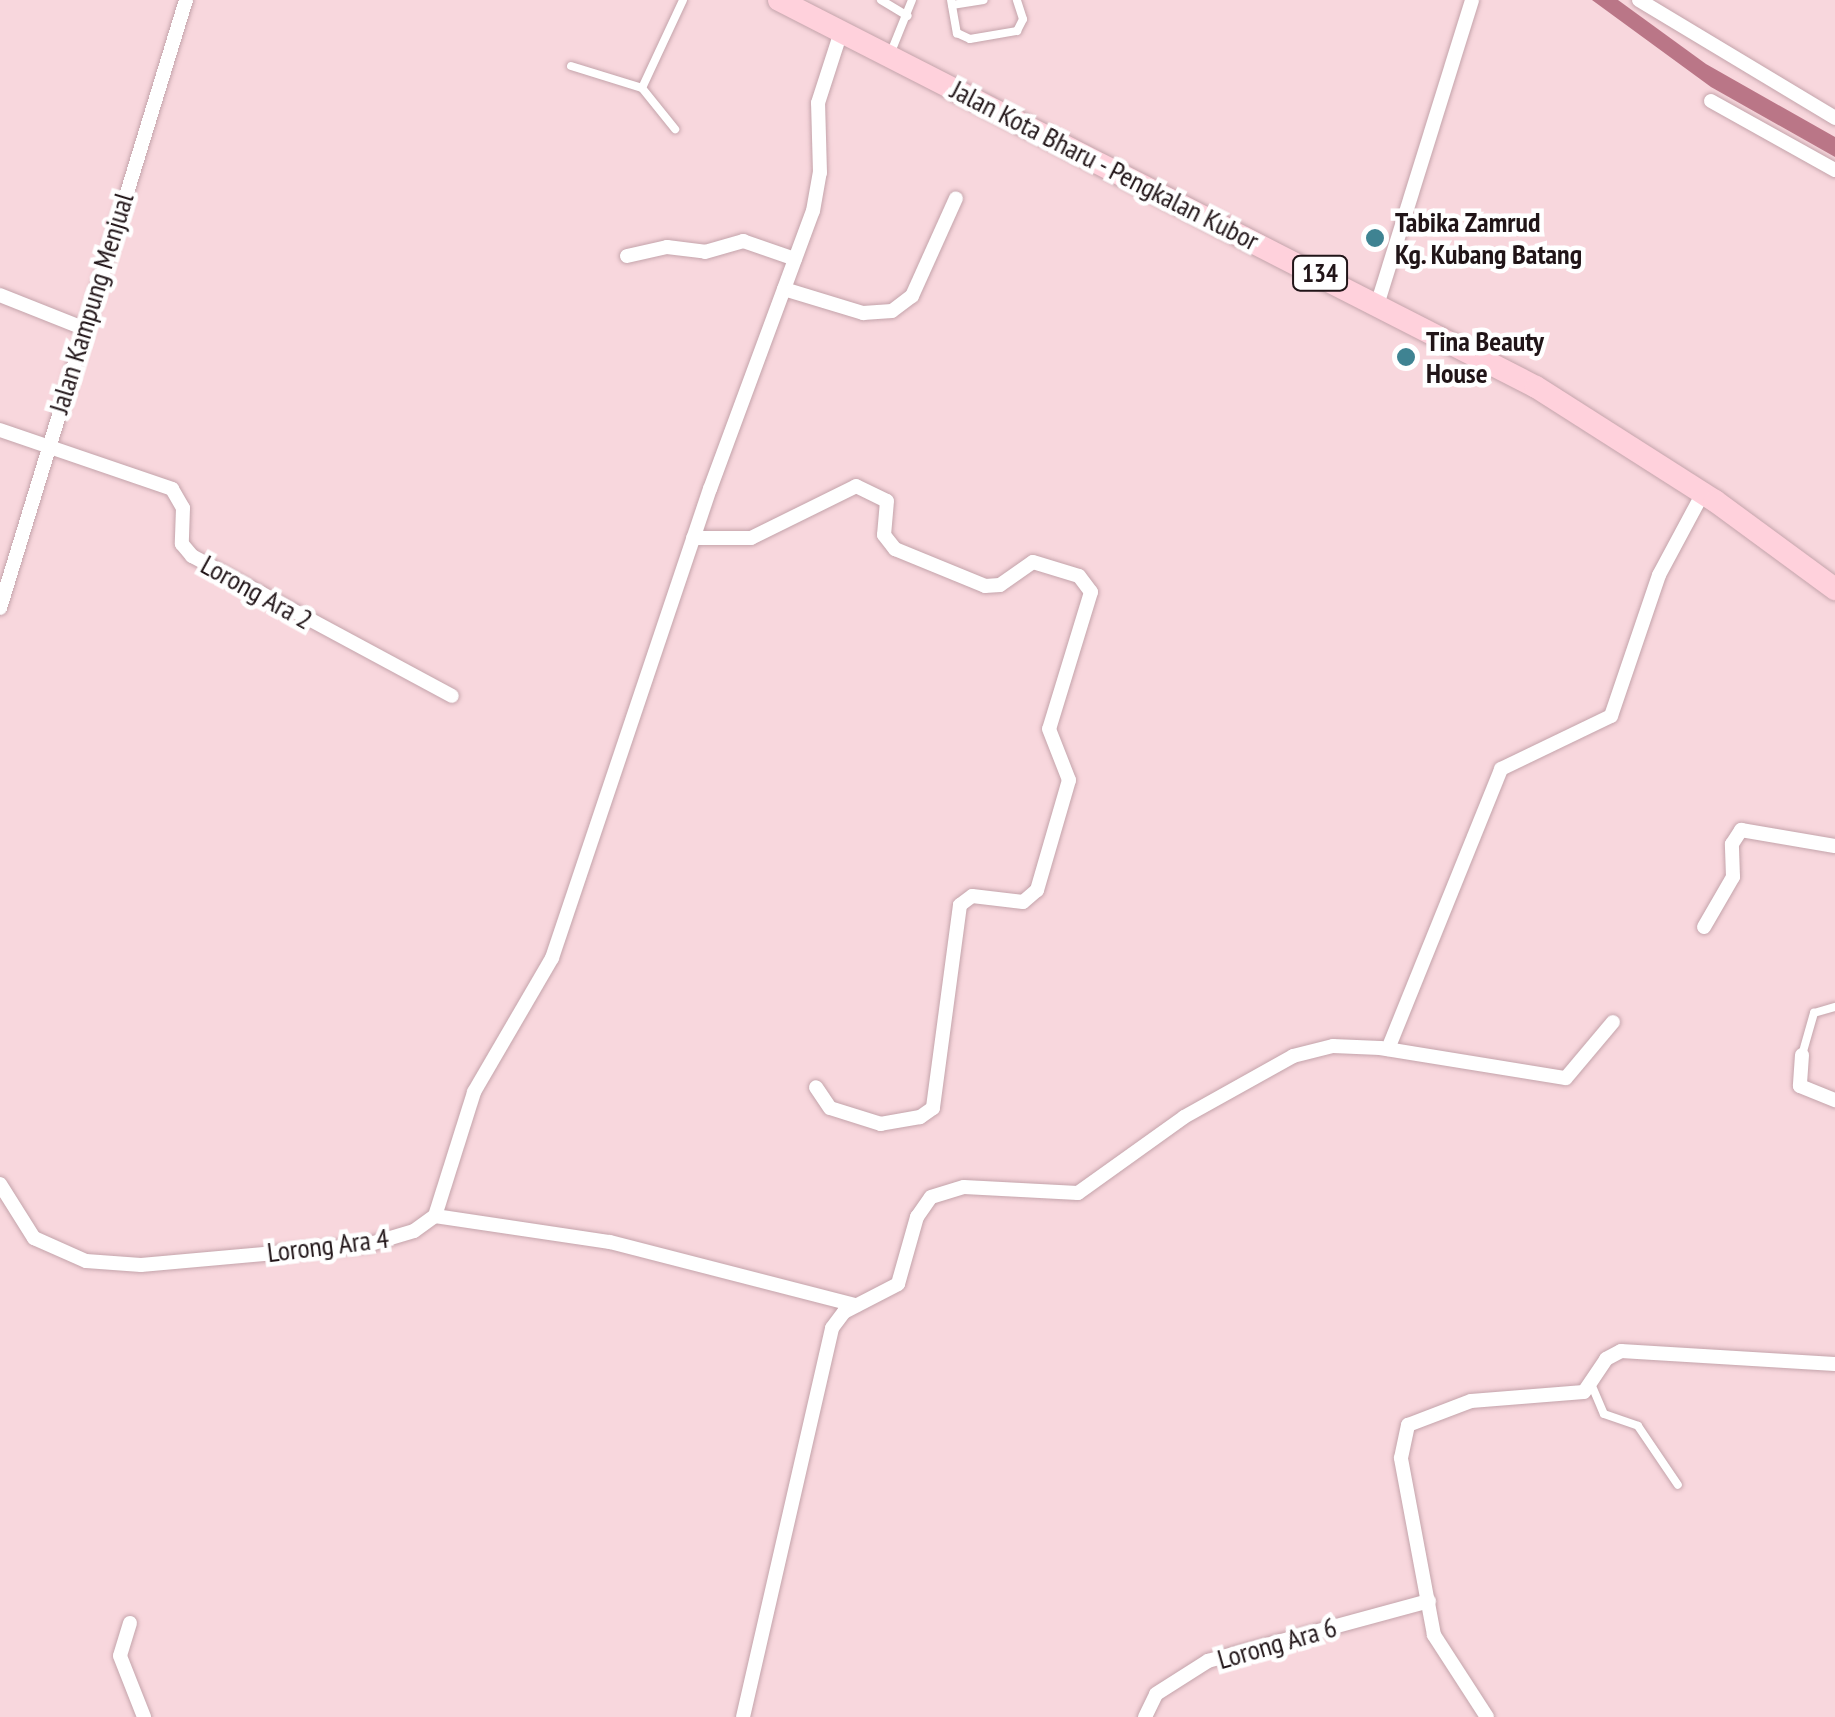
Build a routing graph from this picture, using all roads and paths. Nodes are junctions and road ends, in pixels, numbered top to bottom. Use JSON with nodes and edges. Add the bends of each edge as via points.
{"nodes":[{"id":1,"x":186,"y":0,"type":"edge"},
{"id":2,"x":683,"y":0,"type":"edge"},
{"id":3,"x":778,"y":0,"type":"edge"},
{"id":4,"x":880,"y":0,"type":"edge"},
{"id":5,"x":912,"y":0,"type":"edge"},
{"id":6,"x":984,"y":0,"type":"edge"},
{"id":7,"x":1017,"y":0,"type":"edge"},
{"id":8,"x":1472,"y":0,"type":"edge"},
{"id":9,"x":1639,"y":0,"type":"edge"},
{"id":10,"x":952,"y":2,"type":"edge"},
{"id":11,"x":908,"y":16,"type":"junction"},
{"id":12,"x":842,"y":32,"type":"junction"},
{"id":13,"x":890,"y":56,"type":"junction"},
{"id":14,"x":571,"y":66,"type":"dead end"},
{"id":15,"x":642,"y":88,"type":"junction"},
{"id":16,"x":1712,"y":101,"type":"dead end"},
{"id":17,"x":1835,"y":118,"type":"edge"},
{"id":18,"x":675,"y":129,"type":"dead end"},
{"id":19,"x":1835,"y":170,"type":"edge"},
{"id":20,"x":956,"y":198,"type":"dead end"},
{"id":21,"x":627,"y":256,"type":"dead end"},
{"id":22,"x":795,"y":259,"type":"junction"},
{"id":23,"x":784,"y":289,"type":"junction"},
{"id":24,"x":0,"y":295,"type":"edge"},
{"id":25,"x":1378,"y":302,"type":"junction"},
{"id":26,"x":83,"y":328,"type":"junction"},
{"id":27,"x":0,"y":430,"type":"edge"},
{"id":28,"x":48,"y":442,"type":"junction"},
{"id":29,"x":1703,"y":493,"type":"junction"},
{"id":30,"x":693,"y":538,"type":"junction"},
{"id":31,"x":1835,"y":590,"type":"edge"},
{"id":32,"x":0,"y":608,"type":"edge"},
{"id":33,"x":452,"y":696,"type":"dead end"},
{"id":34,"x":1835,"y":846,"type":"edge"},
{"id":35,"x":1704,"y":927,"type":"dead end"},
{"id":36,"x":1835,"y":1007,"type":"edge"},
{"id":37,"x":1612,"y":1022,"type":"dead end"},
{"id":38,"x":1388,"y":1049,"type":"junction"},
{"id":39,"x":1802,"y":1055,"type":"joint"},
{"id":40,"x":816,"y":1087,"type":"dead end"},
{"id":41,"x":1835,"y":1100,"type":"edge"},
{"id":42,"x":0,"y":1184,"type":"edge"},
{"id":43,"x":434,"y":1216,"type":"junction"},
{"id":44,"x":856,"y":1305,"type":"junction"},
{"id":45,"x":1835,"y":1364,"type":"edge"},
{"id":46,"x":1592,"y":1386,"type":"junction"},
{"id":47,"x":1678,"y":1485,"type":"dead end"},
{"id":48,"x":1429,"y":1601,"type":"junction"},
{"id":49,"x":130,"y":1624,"type":"dead end"},
{"id":50,"x":144,"y":1717,"type":"edge"},
{"id":51,"x":743,"y":1717,"type":"edge"},
{"id":52,"x":1145,"y":1717,"type":"edge"},
{"id":53,"x":1487,"y":1717,"type":"edge"}],
"edges":[{"from":1,"to":26,"type":"street","name":"Jalan Kampung Menjual"},
{"from":2,"to":15,"type":"lane"},
{"from":3,"to":12,"type":"main road","name":"Jalan Kota Bharu - Pengkalan Kubor","number":"134"},
{"from":4,"to":11,"type":"lane"},
{"from":5,"to":11,"type":"lane"},
{"from":6,"to":10,"type":"lane"},
{"from":7,"to":10,"type":"lane","via":[[1022,18],[1016,31],[970,39],[958,33]]},
{"from":8,"to":25,"type":"street"},
{"from":9,"to":17,"type":"street"},
{"from":11,"to":13,"type":"lane"},
{"from":12,"to":13,"type":"main road","name":"Jalan Kota Bharu - Pengkalan Kubor","number":"134"},
{"from":12,"to":22,"type":"street","via":[[818,103],[820,173]]},
{"from":13,"to":25,"type":"main road","name":"Jalan Kota Bharu - Pengkalan Kubor","number":"134"},
{"from":14,"to":15,"type":"lane"},
{"from":15,"to":18,"type":"lane"},
{"from":16,"to":19,"type":"street"},
{"from":20,"to":23,"type":"street","via":[[912,296],[892,310],[863,313]]},
{"from":21,"to":22,"type":"street","via":[[667,246],[705,252],[743,241]]},
{"from":22,"to":23,"type":"street"},
{"from":23,"to":30,"type":"street"},
{"from":24,"to":26,"type":"street"},
{"from":25,"to":29,"type":"main road","name":"Jalan Kota Bharu - Pengkalan Kubor","number":"134","via":[[1552,396]]},
{"from":26,"to":28,"type":"street","name":"Jalan Kampung Menjual"},
{"from":27,"to":28,"type":"street"},
{"from":28,"to":32,"type":"street","name":"Jalan Kampung Menjual"},
{"from":28,"to":33,"type":"street","name":"Lorong Ara 2","via":[[172,489],[184,508],[182,544],[192,556]]},
{"from":29,"to":31,"type":"main road","name":"Jalan Kota Bharu - Pengkalan Kubor","number":"134"},
{"from":29,"to":38,"type":"street","via":[[1659,575],[1609,719],[1502,769]]},
{"from":30,"to":40,"type":"street","via":[[751,538],[856,486],[886,502],[884,535],[896,549],[985,586],[1000,585],[1033,562],[1079,576],[1092,592],[1050,724],[1069,780],[1036,890],[1023,902],[972,896],[960,905],[932,1108],[920,1118],[881,1124],[830,1108]]},
{"from":30,"to":43,"type":"street","via":[[552,958],[474,1092]]},
{"from":34,"to":35,"type":"street","via":[[1742,830],[1732,844],[1733,878]]},
{"from":36,"to":39,"type":"lane","via":[[1814,1014]]},
{"from":37,"to":38,"type":"street","via":[[1566,1078]]},
{"from":38,"to":44,"type":"street","via":[[1333,1046],[1293,1056],[1184,1117],[1078,1193],[964,1187],[931,1196],[917,1217],[898,1284]]},
{"from":39,"to":41,"type":"street","via":[[1800,1086]]},
{"from":42,"to":43,"type":"street","name":"Lorong Ara 4","via":[[34,1238],[58,1253],[141,1266],[367,1244],[414,1231]]},
{"from":43,"to":44,"type":"street","via":[[610,1242]]},
{"from":44,"to":51,"type":"street","via":[[832,1328]]},
{"from":45,"to":46,"type":"street","via":[[1634,1349],[1606,1359]]},
{"from":46,"to":47,"type":"lane","via":[[1604,1414],[1638,1426]]},
{"from":46,"to":48,"type":"street","via":[[1568,1396],[1471,1400],[1408,1425],[1402,1458]]},
{"from":48,"to":52,"type":"street","name":"Lorong Ara 6","via":[[1208,1661],[1156,1694]]},
{"from":48,"to":53,"type":"street","via":[[1440,1649]]},
{"from":49,"to":50,"type":"street","via":[[120,1656]]}]}
